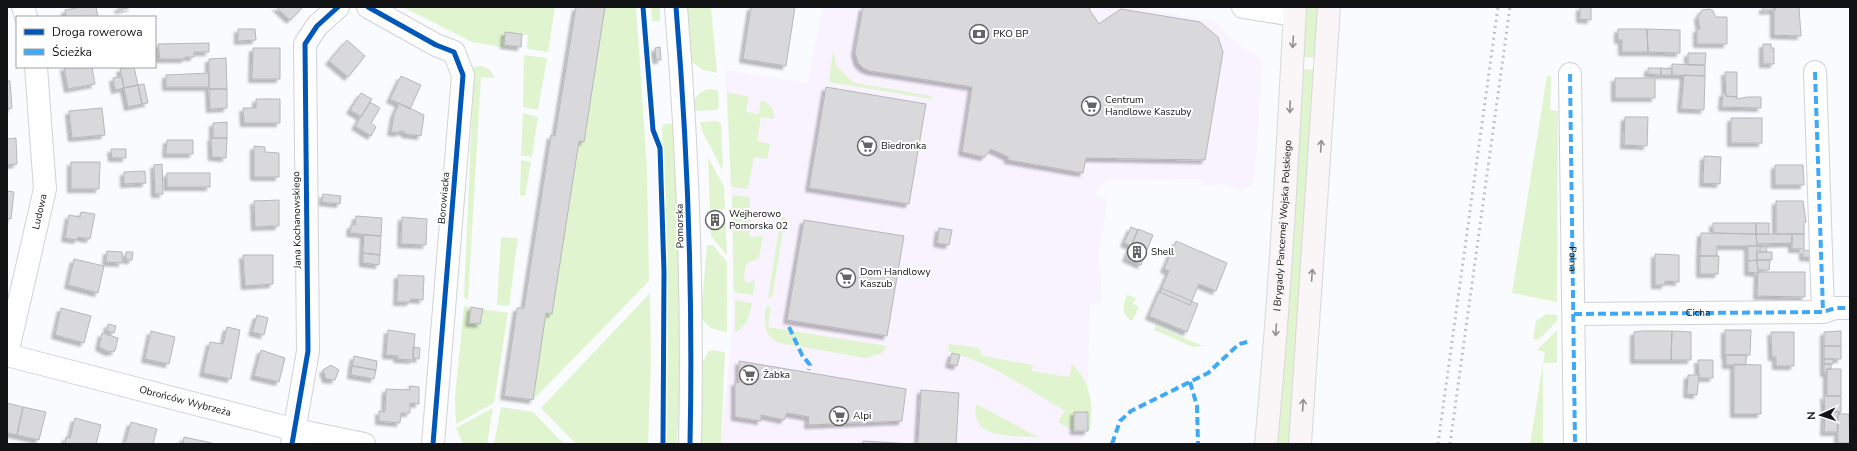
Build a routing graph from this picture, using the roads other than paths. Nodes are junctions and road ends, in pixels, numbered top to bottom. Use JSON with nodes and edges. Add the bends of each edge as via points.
{"nodes":[{"id":1,"x":338,"y":7,"type":"edge"},
{"id":2,"x":368,"y":7,"type":"edge"},
{"id":3,"x":676,"y":7,"type":"edge"},
{"id":4,"x":1243,"y":7,"type":"edge"},
{"id":5,"x":1329,"y":7,"type":"edge"},
{"id":6,"x":1294,"y":11,"type":"edge"},
{"id":7,"x":36,"y":68,"type":"edge"},
{"id":8,"x":1815,"y":72,"type":"dead end"},
{"id":9,"x":1570,"y":74,"type":"dead end"},
{"id":10,"x":1850,"y":308,"type":"edge"},
{"id":11,"x":1823,"y":312,"type":"junction"},
{"id":12,"x":1574,"y":314,"type":"junction"},
{"id":13,"x":7,"y":354,"type":"edge"},
{"id":14,"x":294,"y":437,"type":"edge"},
{"id":15,"x":364,"y":444,"type":"edge"},
{"id":16,"x":433,"y":444,"type":"edge"},
{"id":17,"x":690,"y":444,"type":"edge"},
{"id":18,"x":1266,"y":444,"type":"edge"},
{"id":19,"x":1300,"y":444,"type":"edge"},
{"id":20,"x":1575,"y":444,"type":"edge"}],
"edges":[{"from":1,"to":14,"type":"street","name":"Jana Kochanowskiego","via":[[317,26],[305,44],[308,351]]},
{"from":2,"to":16,"type":"street","name":"Borowiacka","via":[[436,45],[454,52],[463,75]]},
{"from":3,"to":17,"type":"street","name":"Pomorska","via":[[690,213]]},
{"from":4,"to":6,"type":"street"},
{"from":19,"to":5,"type":"main road","one_way":true},
{"from":6,"to":18,"type":"main road","name":"I Brygady Pancernej Wojska Polskiego","one_way":true,"via":[[1287,173]]},
{"from":7,"to":13,"type":"street","name":"Ludowa","via":[[45,189]]},
{"from":8,"to":11,"type":"street"},
{"from":9,"to":12,"type":"street","name":"Polna"},
{"from":10,"to":11,"type":"street","name":"Cicha","via":[[1835,308]]},
{"from":11,"to":12,"type":"street","name":"Cicha"},
{"from":12,"to":20,"type":"street","name":"Polna"},
{"from":13,"to":14,"type":"street","name":"Obrońców Wybrzeża"},
{"from":14,"to":15,"type":"street","name":"Obrońców Wybrzeża"}]}
